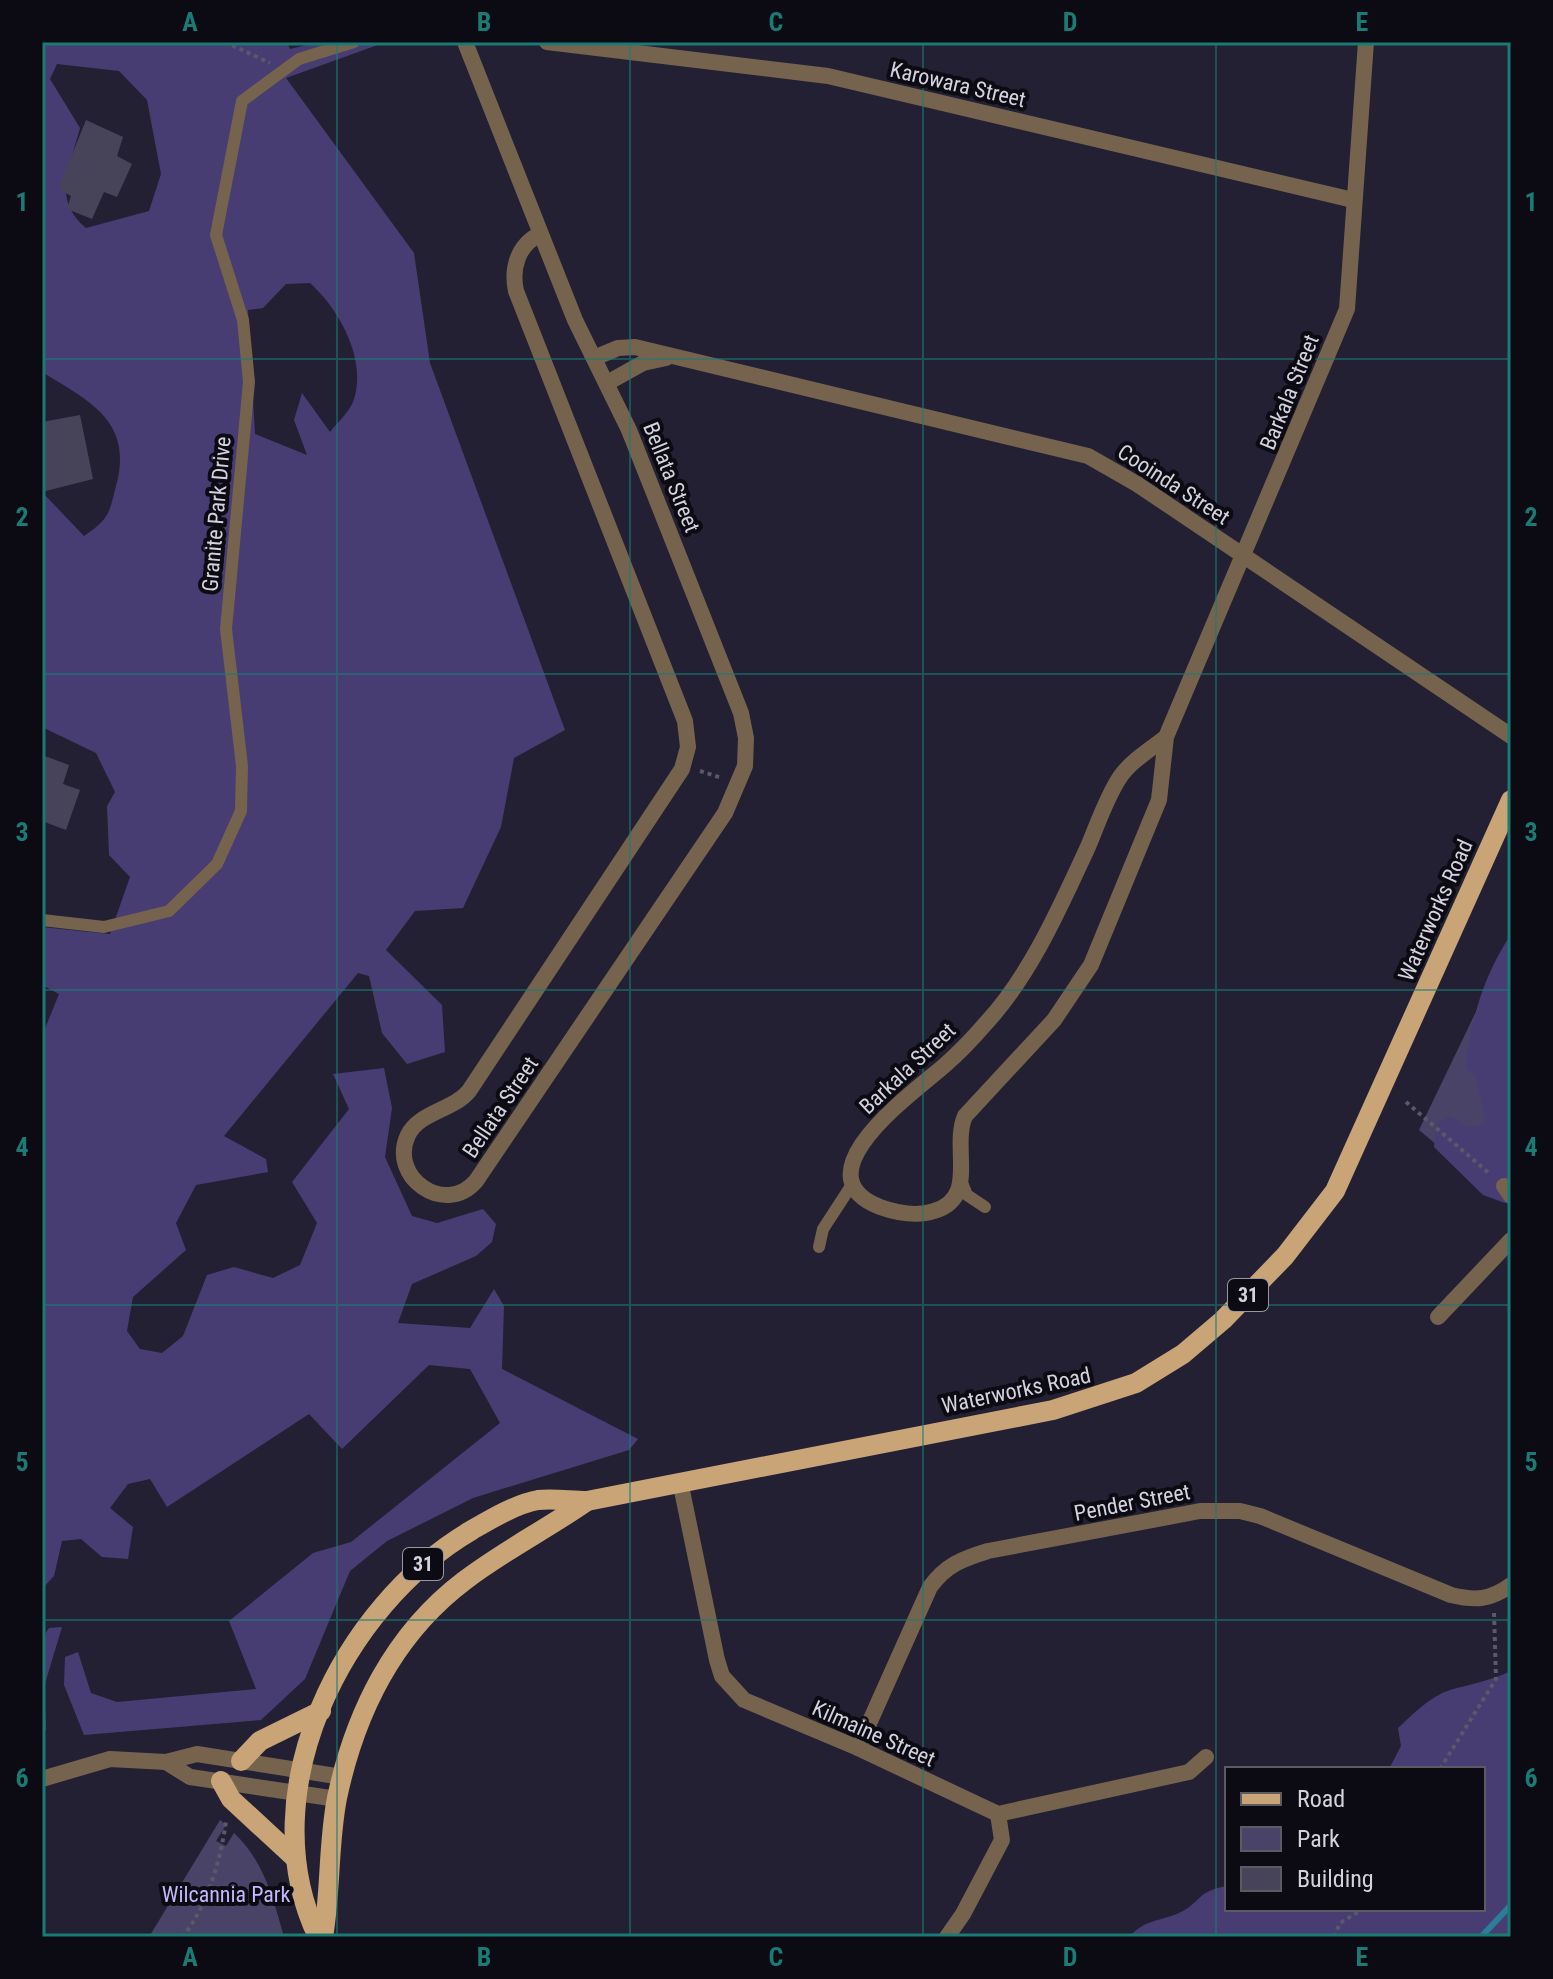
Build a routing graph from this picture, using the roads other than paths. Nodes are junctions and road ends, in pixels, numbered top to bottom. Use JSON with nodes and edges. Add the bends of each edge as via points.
{"nodes":[{"id":1,"x":354,"y":42,"type":"edge"},
{"id":2,"x":547,"y":42,"type":"edge"},
{"id":3,"x":1366,"y":42,"type":"edge"},
{"id":4,"x":468,"y":43,"type":"edge"},
{"id":5,"x":1353,"y":200,"type":"junction"},
{"id":6,"x":540,"y":234,"type":"junction"},
{"id":7,"x":594,"y":358,"type":"junction"},
{"id":8,"x":671,"y":358,"type":"junction"},
{"id":9,"x":607,"y":383,"type":"junction"},
{"id":10,"x":1245,"y":557,"type":"junction"},
{"id":11,"x":1511,"y":736,"type":"edge"},
{"id":12,"x":1166,"y":737,"type":"junction"},
{"id":13,"x":1511,"y":800,"type":"edge"},
{"id":14,"x":42,"y":920,"type":"edge"},
{"id":15,"x":961,"y":1180,"type":"junction"},
{"id":16,"x":853,"y":1183,"type":"junction"},
{"id":17,"x":985,"y":1207,"type":"dead end"},
{"id":18,"x":1511,"y":1240,"type":"edge"},
{"id":19,"x":819,"y":1247,"type":"dead end"},
{"id":20,"x":1438,"y":1317,"type":"dead end"},
{"id":21,"x":680,"y":1481,"type":"junction"},
{"id":22,"x":587,"y":1501,"type":"junction"},
{"id":23,"x":1511,"y":1585,"type":"edge"},
{"id":24,"x":321,"y":1711,"type":"junction"},
{"id":25,"x":858,"y":1748,"type":"junction"},
{"id":26,"x":1206,"y":1757,"type":"dead end"},
{"id":27,"x":241,"y":1761,"type":"junction"},
{"id":28,"x":166,"y":1762,"type":"junction"},
{"id":29,"x":303,"y":1770,"type":"junction"},
{"id":30,"x":342,"y":1777,"type":"junction"},
{"id":31,"x":42,"y":1779,"type":"edge"},
{"id":32,"x":221,"y":1781,"type":"junction"},
{"id":33,"x":299,"y":1793,"type":"junction"},
{"id":34,"x":337,"y":1799,"type":"junction"},
{"id":35,"x":998,"y":1814,"type":"junction"},
{"id":36,"x":296,"y":1859,"type":"junction"},
{"id":37,"x":320,"y":1937,"type":"edge"},
{"id":38,"x":947,"y":1937,"type":"edge"}],
"edges":[{"from":1,"to":14,"type":"lane","name":"Granite Park Drive","via":[[299,59],[242,101],[216,235],[243,320],[249,382],[226,629],[242,766],[241,811],[217,864],[169,911],[104,927]]},
{"from":2,"to":5,"type":"street","name":"Karowara Street","via":[[828,76]]},
{"from":3,"to":5,"type":"street","name":"Barkala Street"},
{"from":4,"to":6,"type":"street","name":"Bellata Street"},
{"from":5,"to":10,"type":"street","name":"Barkala Street","via":[[1347,309]]},
{"from":6,"to":7,"type":"street","name":"Bellata Street"},
{"from":6,"to":9,"type":"street","name":"Bellata Street","via":[[518,257],[516,291],[685,721],[688,753],[466,1095],[408,1135],[409,1172],[422,1188],[439,1195],[466,1190],[482,1173],[725,813],[745,766],[746,738],[738,706]]},
{"from":7,"to":8,"type":"street","name":"Cooinda Street","via":[[629,346]]},
{"from":7,"to":9,"type":"street","name":"Bellata Street"},
{"from":8,"to":9,"type":"street","name":"Cooinda Street","via":[[650,360]]},
{"from":8,"to":10,"type":"street","name":"Cooinda Street","via":[[1088,456]]},
{"from":10,"to":11,"type":"street","name":"Cooinda Street"},
{"from":10,"to":12,"type":"street","name":"Barkala Street"},
{"from":12,"to":15,"type":"street","name":"Barkala Street","via":[[1159,800],[1099,947],[1054,1020],[965,1116]]},
{"from":12,"to":16,"type":"street","name":"Barkala Street","via":[[1118,780],[1057,913],[1003,1002],[956,1055],[866,1138],[853,1163]]},
{"from":13,"to":21,"type":"main road","name":"Waterworks Road","number":"31","via":[[1335,1191],[1285,1256],[1203,1339],[1136,1383],[1082,1403]]},
{"from":15,"to":16,"type":"street","via":[[951,1202],[918,1214],[871,1203]]},
{"from":15,"to":17,"type":"lane","via":[[967,1195]]},
{"from":16,"to":19,"type":"lane","via":[[823,1229]]},
{"from":18,"to":20,"type":"street"},
{"from":21,"to":22,"type":"main road","name":"Waterworks Road","number":"31"},
{"from":21,"to":25,"type":"street","name":"Kilmaine Street","via":[[722,1676],[744,1700]]},
{"from":22,"to":24,"type":"main road","name":"Waterworks Road","number":"31","via":[[537,1500],[480,1525],[441,1550],[368,1623],[341,1665]]},
{"from":22,"to":30,"type":"main road","name":"Waterworks Road","number":"31","via":[[473,1575],[425,1616],[374,1687]]},
{"from":23,"to":25,"type":"street","name":"Pender Street","via":[[1493,1598],[1451,1595],[1240,1511],[1200,1511],[988,1551],[958,1560],[930,1587]]},
{"from":24,"to":27,"type":"main road","via":[[260,1741]]},
{"from":24,"to":29,"type":"main road","name":"Waterworks Road","number":"31"},
{"from":25,"to":35,"type":"street","name":"Kilmaine Street"},
{"from":26,"to":35,"type":"street","via":[[1189,1772]]},
{"from":27,"to":28,"type":"street","via":[[197,1754]]},
{"from":27,"to":29,"type":"street"},
{"from":28,"to":31,"type":"street","via":[[110,1759]]},
{"from":28,"to":32,"type":"street","via":[[190,1777]]},
{"from":29,"to":30,"type":"street"},
{"from":29,"to":33,"type":"main road","name":"Waterworks Road","number":"31"},
{"from":30,"to":34,"type":"main road","name":"Waterworks Road","number":"31"},
{"from":32,"to":33,"type":"street"},
{"from":32,"to":36,"type":"main road","via":[[231,1799]]},
{"from":33,"to":34,"type":"street"},
{"from":33,"to":36,"type":"main road","name":"Waterworks Road","number":"31"},
{"from":34,"to":37,"type":"main road","name":"Waterworks Road","number":"31","via":[[329,1902]]},
{"from":35,"to":38,"type":"street","via":[[1002,1840]]},
{"from":36,"to":37,"type":"main road","name":"Waterworks Road","number":"31","via":[[303,1906]]}]}
